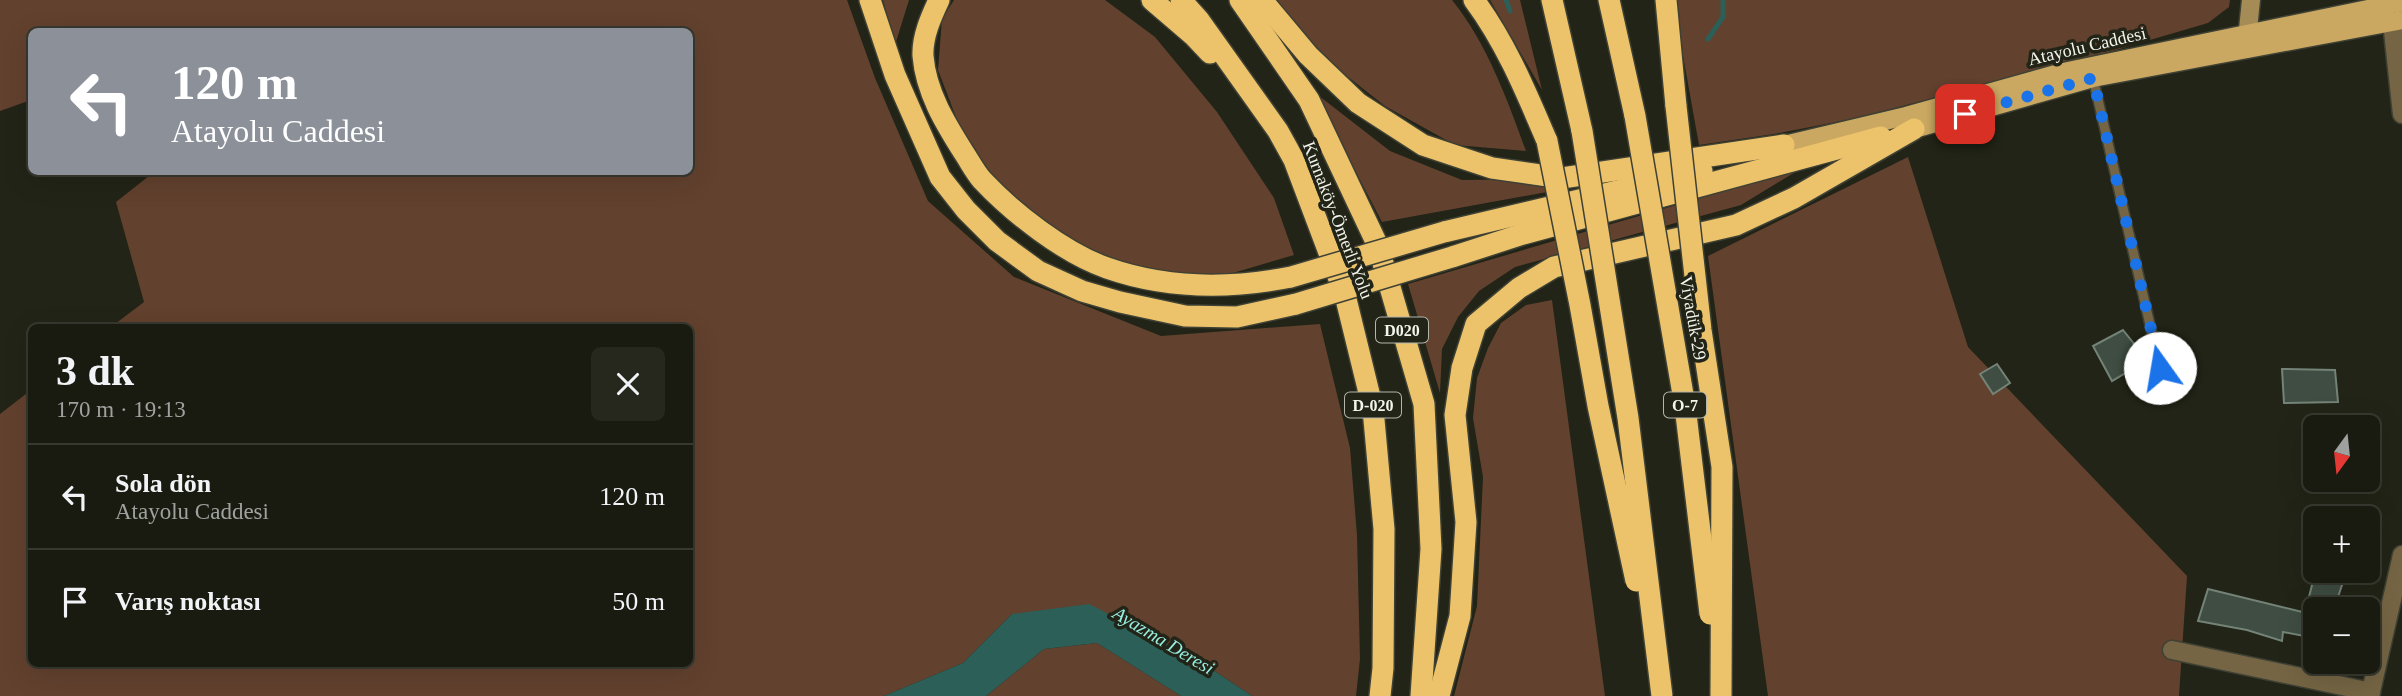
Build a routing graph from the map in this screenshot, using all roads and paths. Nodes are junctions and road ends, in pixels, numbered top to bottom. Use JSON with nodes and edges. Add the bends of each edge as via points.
{"nodes":[{"id":1,"x":870,"y":0,"type":"edge"},
{"id":2,"x":939,"y":0,"type":"edge"},
{"id":3,"x":1152,"y":0,"type":"edge"},
{"id":4,"x":1181,"y":0,"type":"edge"},
{"id":5,"x":1240,"y":0,"type":"edge"},
{"id":6,"x":1262,"y":0,"type":"edge"},
{"id":7,"x":1474,"y":0,"type":"edge"},
{"id":8,"x":1552,"y":0,"type":"edge"},
{"id":9,"x":1609,"y":0,"type":"edge"},
{"id":10,"x":1666,"y":0,"type":"edge"},
{"id":11,"x":2250,"y":0,"type":"edge"},
{"id":12,"x":2402,"y":2,"type":"edge"},
{"id":13,"x":2397,"y":21,"type":"edge"},
{"id":14,"x":2247,"y":41,"type":"junction"},
{"id":15,"x":2093,"y":78,"type":"junction"},
{"id":16,"x":2402,"y":114,"type":"edge"},
{"id":17,"x":1914,"y":129,"type":"junction"},
{"id":18,"x":1278,"y":131,"type":"junction"},
{"id":19,"x":1784,"y":145,"type":"junction"},
{"id":20,"x":2160,"y":368,"type":"dead end"},
{"id":21,"x":2402,"y":555,"type":"edge"},
{"id":22,"x":2172,"y":650,"type":"dead end"},
{"id":23,"x":2370,"y":694,"type":"edge"},
{"id":24,"x":1380,"y":696,"type":"edge"},
{"id":25,"x":1421,"y":696,"type":"edge"},
{"id":26,"x":1439,"y":696,"type":"edge"},
{"id":27,"x":1661,"y":696,"type":"edge"},
{"id":28,"x":1720,"y":696,"type":"edge"}],
"edges":[{"from":1,"to":17,"type":"highway","bridge":true,"via":[[895,75],[940,177],[966,210],[997,241],[1038,271],[1082,291],[1185,316],[1237,317],[1296,304],[1524,234]]},
{"from":2,"to":19,"type":"highway","bridge":true,"via":[[923,53],[927,83],[943,120],[981,178],[1048,238],[1107,268],[1176,285],[1254,285],[1291,277],[1444,232],[1742,161]]},
{"from":3,"to":18,"type":"highway","via":[[1194,36]]},
{"from":4,"to":18,"type":"highway","name":"Kurnaköy-Ömerli Yolu"},
{"from":5,"to":25,"type":"highway","name":"Kurnaköy-Ömerli Yolu","number":"D020","via":[[1309,100],[1378,246],[1424,404],[1431,549]]},
{"from":6,"to":19,"type":"highway","via":[[1308,55],[1358,103],[1423,145],[1492,168],[1562,178]]},
{"from":7,"to":27,"type":"highway","bridge":true,"via":[[1521,78],[1547,141]]},
{"from":8,"to":27,"type":"highway","bridge":true,"via":[[1582,131],[1628,418]]},
{"from":9,"to":28,"type":"highway","name":"Viyadük-29","number":"O-7","bridge":true,"via":[[1635,116],[1685,406]]},
{"from":10,"to":28,"type":"highway","bridge":true,"via":[[1701,330],[1722,467]]},
{"from":11,"to":14,"type":"street"},
{"from":12,"to":14,"type":"main road","name":"Atayolu Caddesi"},
{"from":13,"to":14,"type":"main road","name":"Atayolu Caddesi"},
{"from":13,"to":16,"type":"street"},
{"from":14,"to":15,"type":"main road","name":"Atayolu Caddesi"},
{"from":14,"to":19,"type":"main road","name":"Atayolu Caddesi","via":[[2063,72]]},
{"from":15,"to":17,"type":"main road","name":"Atayolu Caddesi"},
{"from":15,"to":20,"type":"lane"},
{"from":17,"to":26,"type":"highway","via":[[1794,198],[1736,225],[1554,267],[1519,288],[1476,324],[1462,368],[1455,415],[1466,522],[1460,616]]},
{"from":18,"to":24,"type":"highway","name":"Kurnaköy-Ömerli Yolu","number":"D-020","via":[[1294,160],[1345,295],[1373,409],[1384,529]]},
{"from":21,"to":23,"type":"street"},
{"from":22,"to":23,"type":"street"}]}
